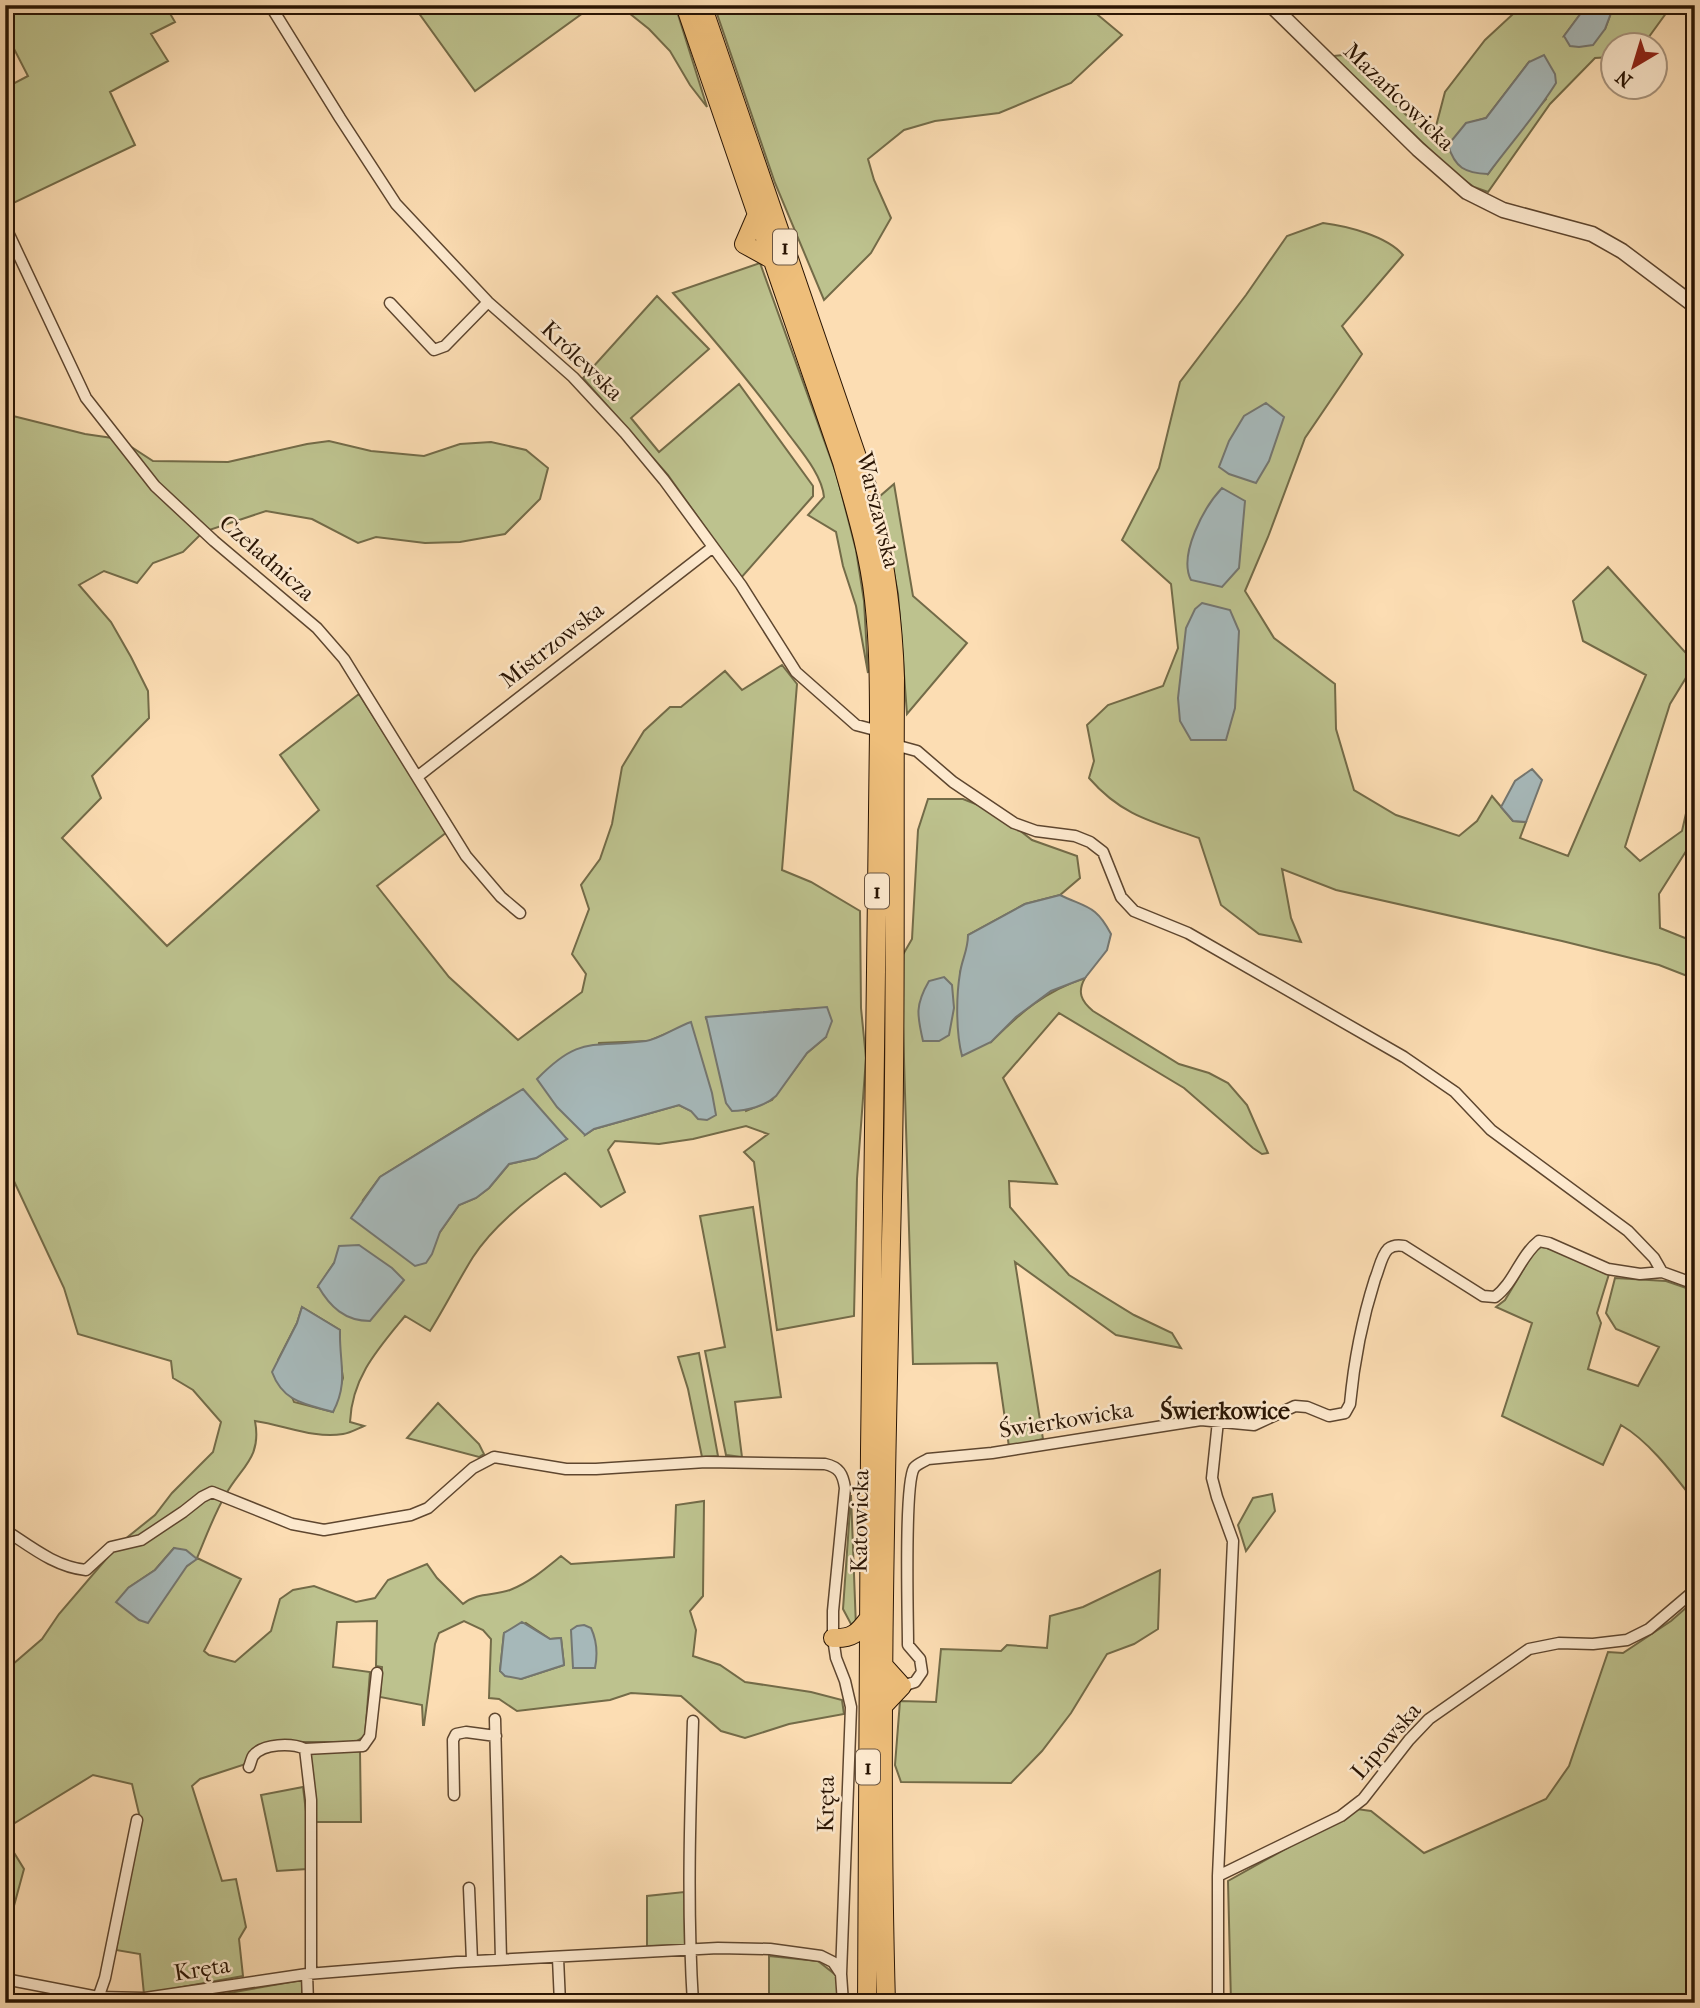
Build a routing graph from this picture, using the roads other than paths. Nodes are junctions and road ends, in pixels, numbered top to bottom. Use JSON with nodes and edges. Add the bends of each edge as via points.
{"nodes":[{"id":1,"x":270,"y":5,"type":"edge"},
{"id":2,"x":685,"y":5,"type":"edge"},
{"id":3,"x":702,"y":5,"type":"edge"},
{"id":4,"x":1271,"y":5,"type":"edge"},
{"id":5,"x":5,"y":226,"type":"edge"},
{"id":6,"x":488,"y":302,"type":"junction"},
{"id":7,"x":390,"y":303,"type":"dead end"},
{"id":8,"x":1695,"y":306,"type":"edge"},
{"id":9,"x":713,"y":547,"type":"junction"},
{"id":10,"x":879,"y":731,"type":"junction"},
{"id":11,"x":895,"y":745,"type":"junction"},
{"id":12,"x":417,"y":777,"type":"junction"},
{"id":13,"x":520,"y":913,"type":"dead end"},
{"id":14,"x":893,"y":1040,"type":"joint"},
{"id":15,"x":876,"y":1052,"type":"joint"},
{"id":16,"x":1662,"y":1272,"type":"junction"},
{"id":17,"x":1695,"y":1284,"type":"edge"},
{"id":18,"x":1218,"y":1420,"type":"junction"},
{"id":19,"x":5,"y":1530,"type":"edge"},
{"id":20,"x":1695,"y":1590,"type":"edge"},
{"id":21,"x":869,"y":1618,"type":"junction"},
{"id":22,"x":833,"y":1638,"type":"junction"},
{"id":23,"x":884,"y":1666,"type":"junction"},
{"id":24,"x":377,"y":1673,"type":"dead end"},
{"id":25,"x":902,"y":1686,"type":"junction"},
{"id":26,"x":884,"y":1705,"type":"junction"},
{"id":27,"x":495,"y":1719,"type":"dead end"},
{"id":28,"x":692,"y":1721,"type":"dead end"},
{"id":29,"x":496,"y":1736,"type":"junction"},
{"id":30,"x":305,"y":1749,"type":"junction"},
{"id":31,"x":249,"y":1767,"type":"dead end"},
{"id":32,"x":454,"y":1795,"type":"dead end"},
{"id":33,"x":137,"y":1820,"type":"dead end"},
{"id":34,"x":1218,"y":1876,"type":"junction"},
{"id":35,"x":469,"y":1888,"type":"dead end"},
{"id":36,"x":690,"y":1951,"type":"junction"},
{"id":37,"x":558,"y":1958,"type":"junction"},
{"id":38,"x":501,"y":1959,"type":"junction"},
{"id":39,"x":472,"y":1961,"type":"junction"},
{"id":40,"x":309,"y":1974,"type":"junction"},
{"id":41,"x":841,"y":1974,"type":"junction"},
{"id":42,"x":5,"y":1979,"type":"edge"},
{"id":43,"x":97,"y":2000,"type":"edge"},
{"id":44,"x":307,"y":2003,"type":"edge"},
{"id":45,"x":560,"y":2003,"type":"edge"},
{"id":46,"x":693,"y":2003,"type":"edge"},
{"id":47,"x":843,"y":2003,"type":"edge"},
{"id":48,"x":867,"y":2003,"type":"edge"},
{"id":49,"x":886,"y":2003,"type":"edge"},
{"id":50,"x":1218,"y":2003,"type":"edge"}],
"edges":[{"from":1,"to":6,"type":"street","name":"Królewska","via":[[396,204]]},
{"from":2,"to":10,"type":"main road","name":"Warszawska","number":"1","via":[[757,214],[744,244],[773,260],[859,521],[874,599]]},
{"from":3,"to":11,"type":"main road","name":"Warszawska","number":"1","via":[[871,502],[893,625]]},
{"from":4,"to":8,"type":"street","name":"Mazańcowicka","via":[[1467,192],[1503,210],[1599,237]]},
{"from":5,"to":12,"type":"street","name":"Czeladnicza","via":[[86,398],[155,486],[317,628],[344,659]]},
{"from":6,"to":7,"type":"street","via":[[445,346],[434,350]]},
{"from":6,"to":9,"type":"street","name":"Królewska","via":[[582,386],[664,480]]},
{"from":9,"to":10,"type":"street","name":"Królewska","via":[[796,672],[856,725]]},
{"from":9,"to":12,"type":"street","name":"Mistrzowska"},
{"from":10,"to":15,"type":"main road","name":"Warszawska","number":"1"},
{"from":11,"to":14,"type":"main road","name":"Warszawska","number":"1"},
{"from":11,"to":16,"type":"street","via":[[917,751],[953,782],[1014,822],[1090,842],[1102,852],[1121,897],[1134,911],[1188,933],[1404,1056],[1455,1092],[1491,1130],[1628,1231]]},
{"from":12,"to":13,"type":"street","name":"Czeladnicza","via":[[480,875]]},
{"from":14,"to":23,"type":"main road","name":"Katowicka","number":"1"},
{"from":15,"to":21,"type":"main road","name":"Katowicka","number":"1"},
{"from":16,"to":17,"type":"street","name":"Świerkowicka"},
{"from":16,"to":18,"type":"street","name":"Świerkowicka","via":[[1608,1269],[1539,1241],[1503,1292],[1483,1296],[1396,1245],[1382,1258],[1370,1297],[1345,1413],[1329,1416],[1295,1406],[1254,1425]]},
{"from":18,"to":25,"type":"street","name":"Świerkowicka","via":[[919,1463],[911,1477],[908,1514],[908,1645],[920,1659],[922,1672],[915,1682]]},
{"from":18,"to":34,"type":"street","via":[[1212,1478],[1233,1541]]},
{"from":19,"to":22,"type":"street","via":[[57,1563],[86,1570],[111,1547],[141,1540],[212,1492],[292,1524],[324,1530],[428,1508],[473,1468],[494,1457],[566,1469],[706,1462],[825,1464],[841,1472],[845,1488]]},
{"from":20,"to":34,"type":"street","name":"Lipowska","via":[[1650,1629],[1626,1640],[1529,1649],[1429,1719],[1363,1799],[1341,1816]]},
{"from":21,"to":22,"type":"main road","via":[[854,1636]]},
{"from":21,"to":48,"type":"main road","name":"Katowicka","number":"1"},
{"from":22,"to":41,"type":"street","name":"Kręta","via":[[851,1707]]},
{"from":23,"to":25,"type":"main road"},
{"from":23,"to":26,"type":"main road","name":"Katowicka","number":"1"},
{"from":24,"to":30,"type":"street","via":[[370,1736],[363,1746]]},
{"from":25,"to":26,"type":"main road"},
{"from":26,"to":49,"type":"main road","name":"Katowicka","number":"1"},
{"from":27,"to":29,"type":"street"},
{"from":28,"to":36,"type":"street"},
{"from":29,"to":32,"type":"street","via":[[456,1734]]},
{"from":29,"to":38,"type":"street"},
{"from":30,"to":31,"type":"street","via":[[296,1745],[260,1751]]},
{"from":30,"to":40,"type":"street","via":[[312,1800]]},
{"from":33,"to":43,"type":"street"},
{"from":34,"to":50,"type":"street"},
{"from":35,"to":39,"type":"street"},
{"from":36,"to":37,"type":"street","name":"Kręta"},
{"from":36,"to":41,"type":"street","name":"Kręta","via":[[770,1949],[821,1956],[833,1962]]},
{"from":36,"to":46,"type":"street"},
{"from":37,"to":38,"type":"street","name":"Kręta"},
{"from":37,"to":45,"type":"street"},
{"from":38,"to":39,"type":"street","name":"Kręta"},
{"from":39,"to":40,"type":"street","name":"Kręta"},
{"from":40,"to":43,"type":"street","name":"Kręta","via":[[145,1998]]},
{"from":40,"to":44,"type":"street"},
{"from":41,"to":47,"type":"street","name":"Kręta"},
{"from":42,"to":43,"type":"street","name":"Kręta"}]}
